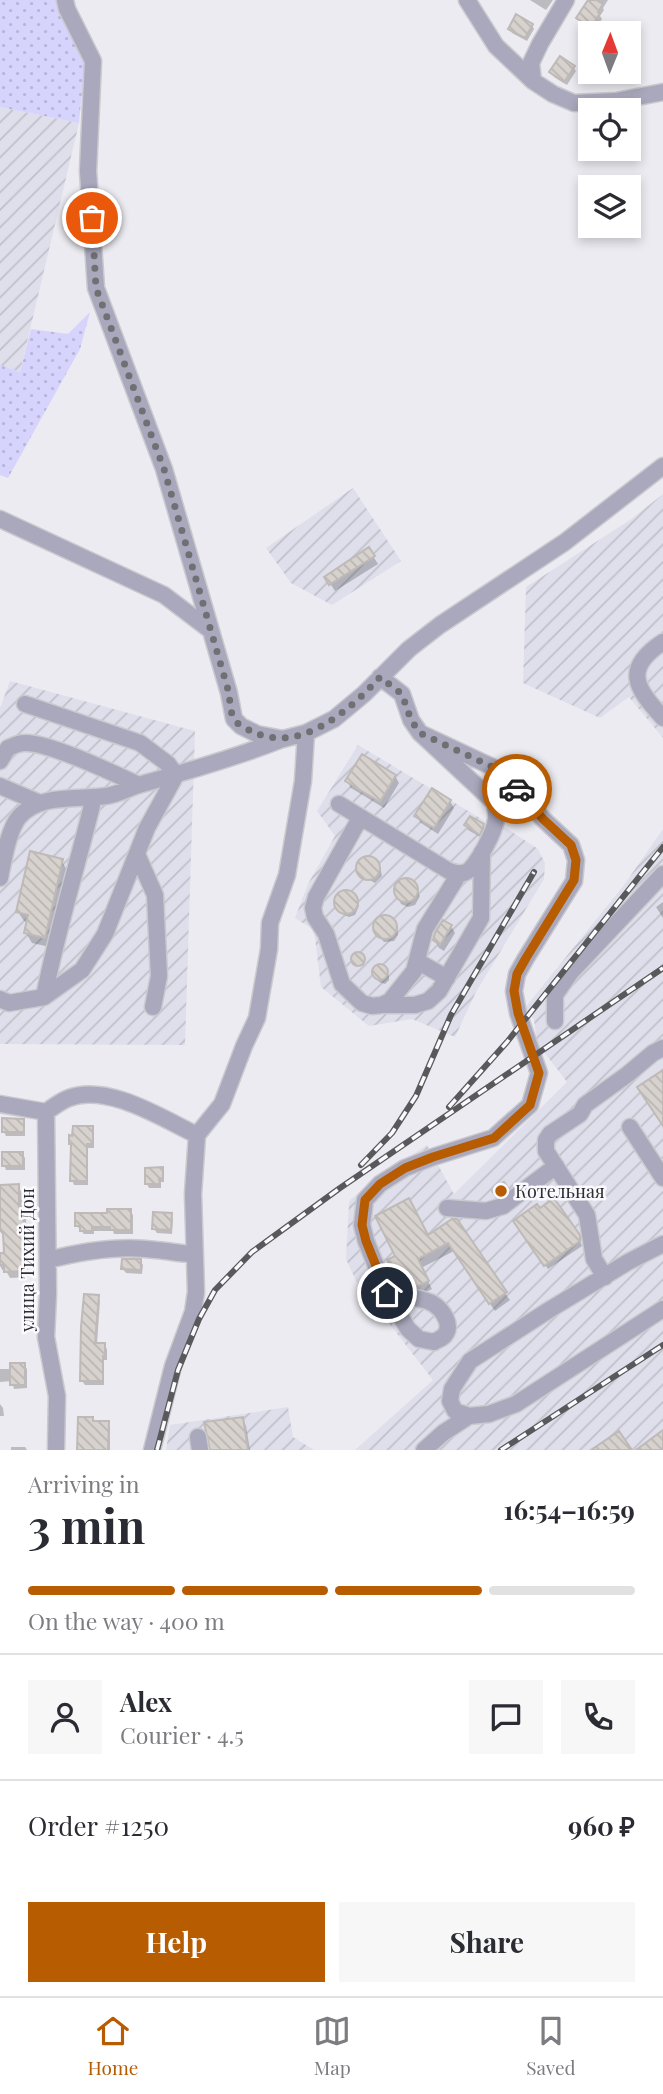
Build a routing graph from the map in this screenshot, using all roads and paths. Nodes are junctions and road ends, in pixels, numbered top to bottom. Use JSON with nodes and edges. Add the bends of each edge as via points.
{"nodes":[{"id":1,"x":65,"y":0,"type":"edge"},
{"id":2,"x":467,"y":0,"type":"edge"},
{"id":3,"x":566,"y":0,"type":"edge"},
{"id":4,"x":533,"y":81,"type":"junction"},
{"id":5,"x":663,"y":92,"type":"edge"},
{"id":6,"x":663,"y":466,"type":"edge"},
{"id":7,"x":0,"y":519,"type":"edge"},
{"id":8,"x":210,"y":630,"type":"junction"},
{"id":9,"x":663,"y":642,"type":"edge"},
{"id":10,"x":380,"y":677,"type":"junction"},
{"id":11,"x":25,"y":704,"type":"dead end"},
{"id":12,"x":663,"y":718,"type":"edge"},
{"id":13,"x":306,"y":733,"type":"junction"},
{"id":14,"x":420,"y":733,"type":"junction"},
{"id":15,"x":283,"y":739,"type":"junction"},
{"id":16,"x":0,"y":761,"type":"edge"},
{"id":17,"x":176,"y":775,"type":"junction"},
{"id":18,"x":139,"y":785,"type":"junction"},
{"id":19,"x":0,"y":786,"type":"edge"},
{"id":20,"x":94,"y":797,"type":"junction"},
{"id":21,"x":40,"y":803,"type":"junction"},
{"id":22,"x":339,"y":804,"type":"dead end"},
{"id":23,"x":360,"y":818,"type":"junction"},
{"id":24,"x":482,"y":852,"type":"junction"},
{"id":25,"x":137,"y":854,"type":"junction"},
{"id":26,"x":459,"y":874,"type":"junction"},
{"id":27,"x":663,"y":874,"type":"edge"},
{"id":28,"x":0,"y":878,"type":"edge"},
{"id":29,"x":418,"y":961,"type":"junction"},
{"id":30,"x":447,"y":978,"type":"junction"},
{"id":31,"x":44,"y":997,"type":"junction"},
{"id":32,"x":0,"y":999,"type":"edge"},
{"id":33,"x":382,"y":1005,"type":"junction"},
{"id":34,"x":153,"y":1007,"type":"dead end"},
{"id":35,"x":555,"y":1021,"type":"dead end"},
{"id":36,"x":663,"y":1048,"type":"edge"},
{"id":37,"x":0,"y":1104,"type":"edge"},
{"id":38,"x":46,"y":1112,"type":"junction"},
{"id":39,"x":631,"y":1127,"type":"dead end"},
{"id":40,"x":197,"y":1135,"type":"junction"},
{"id":41,"x":556,"y":1166,"type":"junction"},
{"id":42,"x":663,"y":1178,"type":"edge"},
{"id":43,"x":447,"y":1208,"type":"dead end"},
{"id":44,"x":663,"y":1244,"type":"edge"},
{"id":45,"x":194,"y":1254,"type":"junction"},
{"id":46,"x":48,"y":1260,"type":"junction"},
{"id":47,"x":605,"y":1277,"type":"junction"},
{"id":48,"x":387,"y":1293,"type":"dead end"},
{"id":49,"x":663,"y":1309,"type":"edge"},
{"id":50,"x":450,"y":1401,"type":"junction"},
{"id":51,"x":469,"y":1416,"type":"junction"},
{"id":52,"x":425,"y":1449,"type":"edge"},
{"id":53,"x":56,"y":1450,"type":"edge"},
{"id":54,"x":152,"y":1450,"type":"edge"}],
"edges":[{"from":1,"to":8,"type":"street","via":[[93,61],[88,171],[96,288],[164,469]]},
{"from":2,"to":4,"type":"street","via":[[496,46]]},
{"from":3,"to":4,"type":"street","via":[[531,63]]},
{"from":4,"to":5,"type":"street","via":[[574,103]]},
{"from":6,"to":10,"type":"street","via":[[565,542],[440,625]]},
{"from":7,"to":8,"type":"street","via":[[164,595]]},
{"from":8,"to":15,"type":"street","via":[[234,719],[257,734]]},
{"from":9,"to":12,"type":"street","via":[[638,666],[637,679],[646,699]]},
{"from":10,"to":13,"type":"street","via":[[334,719]]},
{"from":10,"to":14,"type":"street","via":[[402,694]]},
{"from":11,"to":17,"type":"street","via":[[140,743]]},
{"from":13,"to":15,"type":"street"},
{"from":13,"to":40,"type":"street","via":[[287,875],[270,923],[257,1018],[222,1104]]},
{"from":14,"to":24,"type":"street","via":[[495,803],[494,827]]},
{"from":14,"to":48,"type":"street","via":[[501,771],[571,845],[576,860],[574,880],[517,974],[518,1013],[539,1073],[530,1105],[494,1138],[405,1168],[365,1200],[362,1225]]},
{"from":15,"to":17,"type":"street"},
{"from":16,"to":18,"type":"street","via":[[8,748],[24,743],[47,747]]},
{"from":17,"to":18,"type":"street"},
{"from":17,"to":25,"type":"street"},
{"from":18,"to":20,"type":"street"},
{"from":19,"to":21,"type":"street"},
{"from":20,"to":21,"type":"street"},
{"from":20,"to":31,"type":"street"},
{"from":21,"to":28,"type":"street","via":[[19,817],[4,851]]},
{"from":22,"to":23,"type":"street"},
{"from":23,"to":26,"type":"street"},
{"from":23,"to":33,"type":"street","via":[[313,908],[342,984],[362,1003]]},
{"from":24,"to":26,"type":"street","via":[[468,872]]},
{"from":24,"to":30,"type":"street","via":[[481,918]]},
{"from":25,"to":31,"type":"street","via":[[105,934],[82,970]]},
{"from":25,"to":34,"type":"street","via":[[155,895],[159,976]]},
{"from":26,"to":29,"type":"street","via":[[425,929]]},
{"from":27,"to":35,"type":"street","via":[[571,972],[555,995]]},
{"from":29,"to":30,"type":"street"},
{"from":29,"to":33,"type":"street","via":[[390,1001]]},
{"from":30,"to":33,"type":"street","via":[[428,1001]]},
{"from":31,"to":32,"type":"street","via":[[9,1003]]},
{"from":36,"to":41,"type":"street","via":[[550,1135],[547,1151]]},
{"from":37,"to":38,"type":"street"},
{"from":38,"to":40,"type":"street","via":[[69,1098],[97,1095],[123,1100]]},
{"from":38,"to":46,"type":"street","name":"улица Тихий Дон"},
{"from":39,"to":42,"type":"street"},
{"from":40,"to":45,"type":"street"},
{"from":41,"to":43,"type":"street","via":[[503,1206],[486,1211]]},
{"from":41,"to":47,"type":"street","via":[[587,1215],[594,1259]]},
{"from":44,"to":47,"type":"street"},
{"from":45,"to":46,"type":"street","via":[[125,1249]]},
{"from":45,"to":54,"type":"street","via":[[194,1312],[173,1366]]},
{"from":46,"to":53,"type":"street","name":"улица Тихий Дон","via":[[46,1337],[57,1396]]},
{"from":47,"to":50,"type":"street","via":[[470,1361],[452,1389]]},
{"from":49,"to":51,"type":"street","via":[[516,1404]]},
{"from":50,"to":51,"type":"street","via":[[455,1411]]},
{"from":50,"to":52,"type":"street"},
{"from":51,"to":52,"type":"street"}]}
